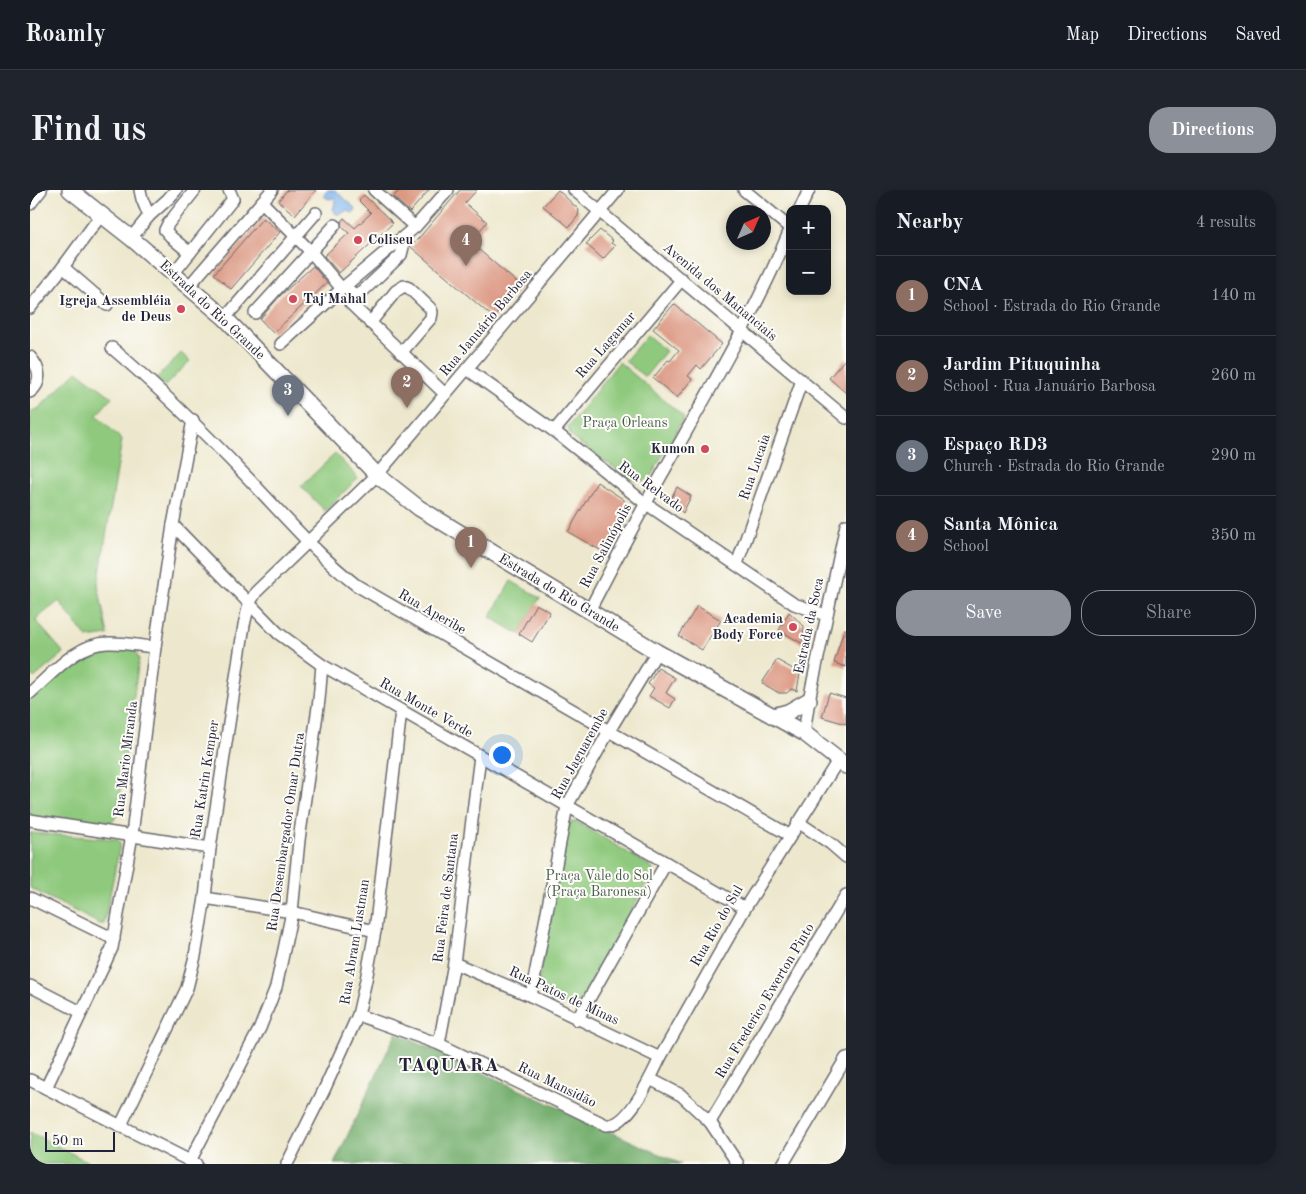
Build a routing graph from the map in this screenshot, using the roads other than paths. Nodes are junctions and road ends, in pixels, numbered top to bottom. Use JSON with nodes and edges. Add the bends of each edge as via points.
{"nodes":[{"id":1,"x":41,"y":190,"type":"edge"},
{"id":2,"x":70,"y":190,"type":"edge"},
{"id":3,"x":140,"y":190,"type":"edge"},
{"id":4,"x":176,"y":190,"type":"edge"},
{"id":5,"x":195,"y":190,"type":"edge"},
{"id":6,"x":229,"y":190,"type":"edge"},
{"id":7,"x":272,"y":190,"type":"edge"},
{"id":8,"x":374,"y":190,"type":"edge"},
{"id":9,"x":448,"y":190,"type":"edge"},
{"id":10,"x":574,"y":190,"type":"edge"},
{"id":11,"x":618,"y":190,"type":"edge"},
{"id":12,"x":744,"y":190,"type":"edge"},
{"id":13,"x":809,"y":190,"type":"edge"},
{"id":14,"x":262,"y":202,"type":"junction"},
{"id":15,"x":30,"y":204,"type":"edge"},
{"id":16,"x":802,"y":205,"type":"edge"},
{"id":17,"x":600,"y":212,"type":"junction"},
{"id":18,"x":316,"y":213,"type":"dead end"},
{"id":19,"x":101,"y":215,"type":"junction"},
{"id":20,"x":148,"y":216,"type":"junction"},
{"id":21,"x":335,"y":226,"type":"dead end"},
{"id":22,"x":786,"y":226,"type":"edge"},
{"id":23,"x":415,"y":227,"type":"junction"},
{"id":24,"x":296,"y":236,"type":"junction"},
{"id":25,"x":131,"y":238,"type":"junction"},
{"id":26,"x":786,"y":238,"type":"edge"},
{"id":27,"x":311,"y":252,"type":"junction"},
{"id":28,"x":190,"y":253,"type":"junction"},
{"id":29,"x":63,"y":267,"type":"junction"},
{"id":30,"x":174,"y":274,"type":"junction"},
{"id":31,"x":682,"y":279,"type":"junction"},
{"id":32,"x":189,"y":286,"type":"junction"},
{"id":33,"x":343,"y":288,"type":"junction"},
{"id":34,"x":350,"y":303,"type":"dead end"},
{"id":35,"x":107,"y":305,"type":"dead end"},
{"id":36,"x":30,"y":308,"type":"edge"},
{"id":37,"x":255,"y":313,"type":"dead end"},
{"id":38,"x":225,"y":318,"type":"junction"},
{"id":39,"x":370,"y":323,"type":"junction"},
{"id":40,"x":743,"y":330,"type":"junction"},
{"id":41,"x":281,"y":344,"type":"dead end"},
{"id":42,"x":112,"y":348,"type":"dead end"},
{"id":43,"x":401,"y":353,"type":"junction"},
{"id":44,"x":30,"y":357,"type":"edge"},
{"id":45,"x":467,"y":369,"type":"junction"},
{"id":46,"x":802,"y":380,"type":"junction"},
{"id":47,"x":30,"y":392,"type":"edge"},
{"id":48,"x":445,"y":394,"type":"junction"},
{"id":49,"x":830,"y":404,"type":"junction"},
{"id":50,"x":846,"y":406,"type":"edge"},
{"id":51,"x":846,"y":418,"type":"edge"},
{"id":52,"x":193,"y":420,"type":"junction"},
{"id":53,"x":554,"y":431,"type":"junction"},
{"id":54,"x":377,"y":475,"type":"junction"},
{"id":55,"x":645,"y":503,"type":"junction"},
{"id":56,"x":174,"y":525,"type":"junction"},
{"id":57,"x":846,"y":525,"type":"edge"},
{"id":58,"x":309,"y":542,"type":"junction"},
{"id":59,"x":738,"y":564,"type":"junction"},
{"id":60,"x":249,"y":604,"type":"junction"},
{"id":61,"x":589,"y":611,"type":"junction"},
{"id":62,"x":826,"y":615,"type":"junction"},
{"id":63,"x":155,"y":648,"type":"junction"},
{"id":64,"x":657,"y":652,"type":"junction"},
{"id":65,"x":322,"y":666,"type":"junction"},
{"id":66,"x":30,"y":693,"type":"edge"},
{"id":67,"x":809,"y":700,"type":"junction"},
{"id":68,"x":401,"y":711,"type":"junction"},
{"id":69,"x":773,"y":716,"type":"junction"},
{"id":70,"x":609,"y":731,"type":"junction"},
{"id":71,"x":804,"y":733,"type":"junction"},
{"id":72,"x":480,"y":756,"type":"junction"},
{"id":73,"x":842,"y":763,"type":"edge"},
{"id":74,"x":567,"y":806,"type":"junction"},
{"id":75,"x":30,"y":820,"type":"edge"},
{"id":76,"x":798,"y":822,"type":"junction"},
{"id":77,"x":132,"y":836,"type":"junction"},
{"id":78,"x":789,"y":836,"type":"junction"},
{"id":79,"x":210,"y":848,"type":"junction"},
{"id":80,"x":846,"y":857,"type":"edge"},
{"id":81,"x":666,"y":864,"type":"junction"},
{"id":82,"x":846,"y":896,"type":"edge"},
{"id":83,"x":30,"y":898,"type":"edge"},
{"id":84,"x":205,"y":898,"type":"junction"},
{"id":85,"x":745,"y":908,"type":"junction"},
{"id":86,"x":292,"y":912,"type":"junction"},
{"id":87,"x":374,"y":931,"type":"junction"},
{"id":88,"x":114,"y":939,"type":"junction"},
{"id":89,"x":454,"y":963,"type":"junction"},
{"id":90,"x":30,"y":986,"type":"edge"},
{"id":91,"x":531,"y":996,"type":"junction"},
{"id":92,"x":81,"y":1012,"type":"junction"},
{"id":93,"x":358,"y":1015,"type":"junction"},
{"id":94,"x":577,"y":1020,"type":"junction"},
{"id":95,"x":439,"y":1044,"type":"junction"},
{"id":96,"x":660,"y":1058,"type":"junction"},
{"id":97,"x":846,"y":1058,"type":"edge"},
{"id":98,"x":650,"y":1079,"type":"junction"},
{"id":99,"x":30,"y":1080,"type":"edge"},
{"id":100,"x":46,"y":1088,"type":"junction"},
{"id":101,"x":629,"y":1112,"type":"joint"},
{"id":102,"x":710,"y":1122,"type":"junction"},
{"id":103,"x":121,"y":1125,"type":"junction"},
{"id":104,"x":193,"y":1163,"type":"edge"},
{"id":105,"x":287,"y":1164,"type":"edge"},
{"id":106,"x":738,"y":1164,"type":"edge"},
{"id":107,"x":783,"y":1164,"type":"edge"}],
"edges":[{"from":1,"to":15,"type":"street"},
{"from":2,"to":19,"type":"main road","name":"Estrada do Rio Grande"},
{"from":3,"to":20,"type":"street"},
{"from":4,"to":20,"type":"street"},
{"from":5,"to":28,"type":"street","via":[[166,230]]},
{"from":6,"to":28,"type":"street","via":[[233,199]]},
{"from":7,"to":14,"type":"street"},
{"from":8,"to":23,"type":"street"},
{"from":9,"to":23,"type":"street"},
{"from":10,"to":17,"type":"street","name":"Avenida dos Mananciais"},
{"from":11,"to":17,"type":"street","name":"Rua Januário Barbosa"},
{"from":12,"to":22,"type":"street"},
{"from":13,"to":16,"type":"street"},
{"from":14,"to":24,"type":"street"},
{"from":14,"to":32,"type":"street"},
{"from":17,"to":31,"type":"street","name":"Avenida dos Mananciais"},
{"from":17,"to":45,"type":"street","name":"Rua Januário Barbosa"},
{"from":18,"to":24,"type":"street"},
{"from":19,"to":25,"type":"main road","name":"Estrada do Rio Grande"},
{"from":19,"to":29,"type":"street"},
{"from":20,"to":25,"type":"street"},
{"from":21,"to":27,"type":"street"},
{"from":23,"to":33,"type":"street"},
{"from":24,"to":27,"type":"street"},
{"from":24,"to":38,"type":"street"},
{"from":25,"to":30,"type":"main road","name":"Estrada do Rio Grande"},
{"from":26,"to":40,"type":"street","name":"Rua Salinópolis"},
{"from":27,"to":33,"type":"street"},
{"from":27,"to":37,"type":"street"},
{"from":28,"to":30,"type":"street"},
{"from":29,"to":35,"type":"street"},
{"from":29,"to":36,"type":"street"},
{"from":30,"to":32,"type":"main road","name":"Estrada do Rio Grande"},
{"from":31,"to":40,"type":"street","name":"Avenida dos Mananciais"},
{"from":31,"to":53,"type":"street","name":"Rua Lagamar"},
{"from":32,"to":38,"type":"main road","name":"Estrada do Rio Grande"},
{"from":33,"to":41,"type":"street"},
{"from":34,"to":39,"type":"street"},
{"from":38,"to":54,"type":"main road","name":"Estrada do Rio Grande"},
{"from":39,"to":43,"type":"street"},
{"from":39,"to":43,"type":"street","via":[[396,291],[404,286],[430,308],[432,315]]},
{"from":40,"to":46,"type":"street","name":"Avenida dos Mananciais"},
{"from":40,"to":55,"type":"street","name":"Rua Salinópolis"},
{"from":42,"to":52,"type":"street","name":"Rua Aperibe"},
{"from":43,"to":48,"type":"street"},
{"from":44,"to":47,"type":"street","via":[[40,373]]},
{"from":45,"to":48,"type":"street","name":"Rua Januário Barbosa"},
{"from":45,"to":53,"type":"street","name":"Rua Relvado"},
{"from":46,"to":49,"type":"street","name":"Avenida dos Mananciais"},
{"from":46,"to":59,"type":"street","name":"Rua Lucaia"},
{"from":48,"to":54,"type":"street","name":"Rua Januário Barbosa"},
{"from":49,"to":50,"type":"street"},
{"from":49,"to":51,"type":"street","name":"Avenida dos Mananciais"},
{"from":52,"to":56,"type":"street","name":"Rua Mario Miranda"},
{"from":52,"to":58,"type":"street","name":"Rua Aperibe"},
{"from":53,"to":55,"type":"street","name":"Rua Relvado"},
{"from":54,"to":58,"type":"street","name":"Rua Katrin Kemper"},
{"from":54,"to":61,"type":"main road","name":"Estrada do Rio Grande","via":[[419,508]]},
{"from":55,"to":59,"type":"street","name":"Rua Relvado"},
{"from":55,"to":61,"type":"street","name":"Rua Salinópolis"},
{"from":56,"to":60,"type":"street","name":"Rua Monte Verde"},
{"from":56,"to":63,"type":"street","name":"Rua Mario Miranda"},
{"from":57,"to":62,"type":"street","name":"Estrada da Soca"},
{"from":58,"to":60,"type":"street","name":"Rua Katrin Kemper","via":[[256,592]]},
{"from":58,"to":70,"type":"street","name":"Rua Aperibe","via":[[356,585]]},
{"from":59,"to":62,"type":"street","name":"Rua Relvado","via":[[794,604]]},
{"from":60,"to":65,"type":"street","name":"Rua Monte Verde","via":[[278,633]]},
{"from":60,"to":79,"type":"street","name":"Rua Katrin Kemper"},
{"from":61,"to":64,"type":"main road","name":"Estrada do Rio Grande"},
{"from":62,"to":67,"type":"street","name":"Estrada da Soca"},
{"from":63,"to":66,"type":"street","via":[[108,642],[93,644],[72,657]]},
{"from":63,"to":77,"type":"street","name":"Rua Mario Miranda"},
{"from":64,"to":69,"type":"main road","name":"Estrada do Rio Grande"},
{"from":64,"to":70,"type":"street","name":"Rua Jaguarembe"},
{"from":65,"to":68,"type":"street","name":"Rua Monte Verde"},
{"from":65,"to":86,"type":"street","name":"Rua Desembargador Omar Dutra"},
{"from":67,"to":69,"type":"main road"},
{"from":67,"to":71,"type":"street","name":"Estrada da Soca"},
{"from":68,"to":72,"type":"street","name":"Rua Monte Verde"},
{"from":68,"to":87,"type":"street","name":"Rua Abram Lustman"},
{"from":69,"to":71,"type":"main road","name":"Estrada do Rio Grande"},
{"from":70,"to":74,"type":"street","name":"Rua Jaguarembe"},
{"from":70,"to":78,"type":"street","name":"Rua Aperibe"},
{"from":71,"to":73,"type":"main road","name":"Estrada do Rio Grande"},
{"from":72,"to":74,"type":"street","name":"Rua Monte Verde"},
{"from":72,"to":89,"type":"street","name":"Rua Feira de Santana"},
{"from":73,"to":76,"type":"street","name":"Rua Rio do Sul"},
{"from":74,"to":81,"type":"street","name":"Rua Monte Verde"},
{"from":74,"to":91,"type":"street","name":"Rua Jaguarembe"},
{"from":75,"to":77,"type":"street"},
{"from":76,"to":78,"type":"street","name":"Rua Rio do Sul"},
{"from":76,"to":80,"type":"street"},
{"from":77,"to":79,"type":"street"},
{"from":77,"to":88,"type":"street","name":"Rua Mario Miranda"},
{"from":78,"to":85,"type":"street","name":"Rua Rio do Sul"},
{"from":79,"to":84,"type":"street","name":"Rua Katrin Kemper"},
{"from":81,"to":85,"type":"street","name":"Rua Monte Verde"},
{"from":81,"to":94,"type":"street"},
{"from":82,"to":102,"type":"street","name":"Rua Frederico Ewerton Pinto"},
{"from":83,"to":88,"type":"street"},
{"from":84,"to":86,"type":"street"},
{"from":84,"to":103,"type":"street","name":"Rua Katrin Kemper","via":[[187,988]]},
{"from":85,"to":96,"type":"street","name":"Rua Rio do Sul"},
{"from":86,"to":87,"type":"street"},
{"from":86,"to":104,"type":"street","name":"Rua Desembargador Omar Dutra","via":[[268,1010]]},
{"from":87,"to":93,"type":"street","name":"Rua Abram Lustman"},
{"from":88,"to":92,"type":"street","name":"Rua Mario Miranda"},
{"from":89,"to":91,"type":"street","name":"Rua Patos de Minas"},
{"from":89,"to":95,"type":"street","name":"Rua Feira de Santana"},
{"from":90,"to":92,"type":"street"},
{"from":91,"to":94,"type":"street","name":"Rua Patos de Minas"},
{"from":92,"to":100,"type":"street","name":"Rua Mario Miranda"},
{"from":93,"to":95,"type":"street","name":"Rua Mansidão"},
{"from":93,"to":105,"type":"street","name":"Rua Abram Lustman"},
{"from":94,"to":96,"type":"street","name":"Rua Patos de Minas"},
{"from":95,"to":101,"type":"street","name":"Rua Mansidão","via":[[606,1125],[618,1123]]},
{"from":96,"to":98,"type":"street","name":"Rua Rio do Sul"},
{"from":97,"to":107,"type":"street"},
{"from":98,"to":101,"type":"street","name":"Rua Rio do Sul"},
{"from":98,"to":102,"type":"street","via":[[681,1096]]},
{"from":99,"to":100,"type":"street"},
{"from":100,"to":103,"type":"street"},
{"from":102,"to":106,"type":"street"},
{"from":103,"to":104,"type":"street"}]}
